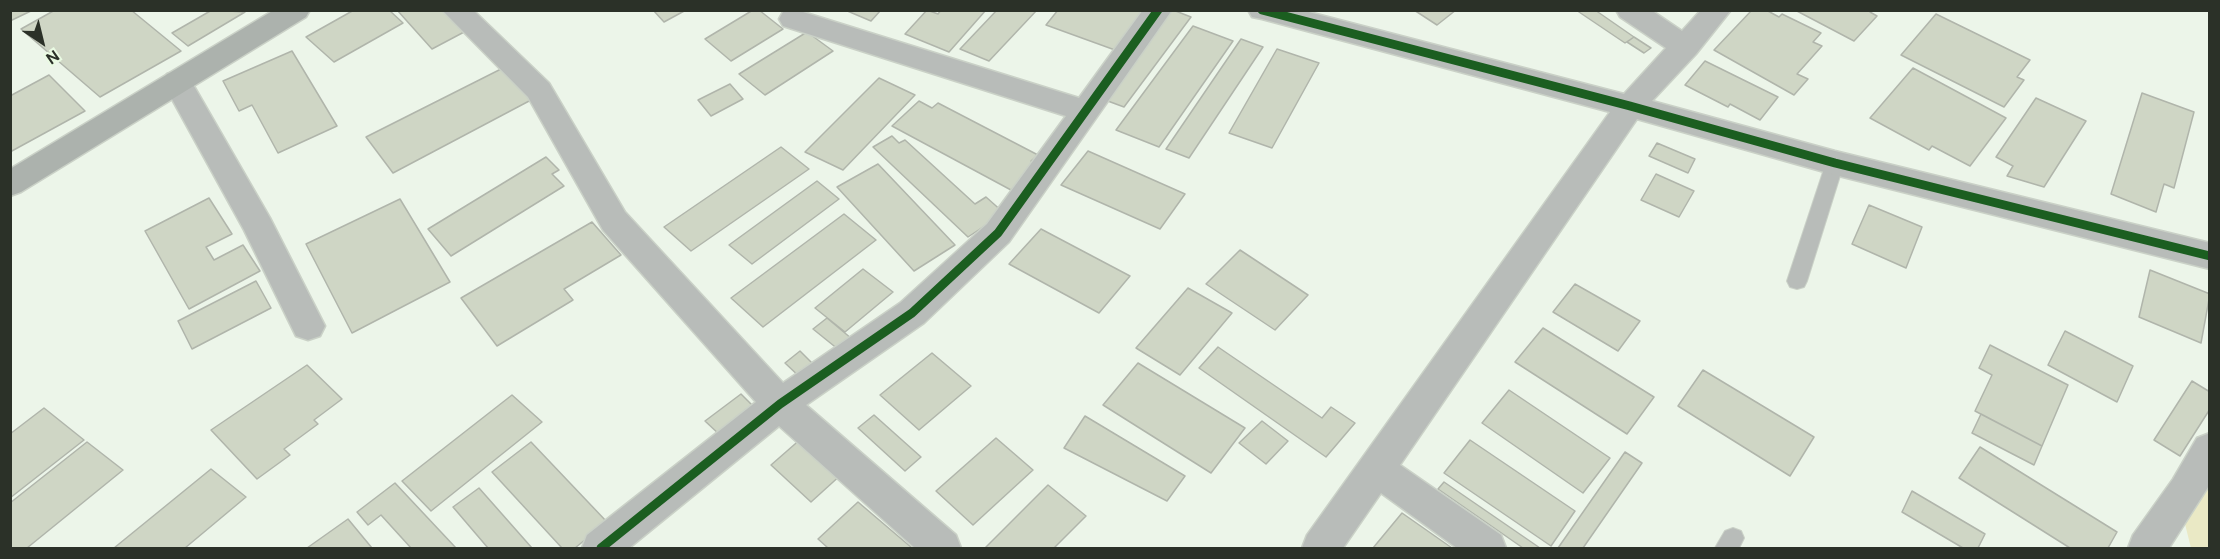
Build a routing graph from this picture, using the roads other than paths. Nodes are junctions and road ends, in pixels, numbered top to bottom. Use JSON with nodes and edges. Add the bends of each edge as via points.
{"nodes":[{"id":1,"x":296,"y":10,"type":"edge"},
{"id":2,"x":456,"y":10,"type":"edge"},
{"id":3,"x":1158,"y":10,"type":"edge"},
{"id":4,"x":1262,"y":10,"type":"edge"},
{"id":5,"x":1630,"y":10,"type":"edge"},
{"id":6,"x":1717,"y":10,"type":"edge"},
{"id":7,"x":793,"y":19,"type":"dead end"},
{"id":8,"x":1686,"y":47,"type":"junction"},
{"id":9,"x":177,"y":81,"type":"junction"},
{"id":10,"x":1630,"y":106,"type":"junction"},
{"id":11,"x":1086,"y":111,"type":"junction"},
{"id":12,"x":1834,"y":164,"type":"junction"},
{"id":13,"x":10,"y":184,"type":"edge"},
{"id":14,"x":2210,"y":255,"type":"edge"},
{"id":15,"x":1797,"y":281,"type":"dead end"},
{"id":16,"x":308,"y":326,"type":"dead end"},
{"id":17,"x":780,"y":404,"type":"junction"},
{"id":18,"x":2210,"y":449,"type":"edge"},
{"id":19,"x":1377,"y":469,"type":"junction"},
{"id":20,"x":600,"y":549,"type":"edge"},
{"id":21,"x":942,"y":549,"type":"edge"},
{"id":22,"x":1321,"y":549,"type":"edge"},
{"id":23,"x":1487,"y":549,"type":"edge"},
{"id":24,"x":2147,"y":549,"type":"edge"}],
"edges":[{"from":1,"to":9,"type":"street"},
{"from":2,"to":17,"type":"street","via":[[539,90],[614,221]]},
{"from":3,"to":11,"type":"street"},
{"from":4,"to":10,"type":"street"},
{"from":5,"to":8,"type":"street"},
{"from":6,"to":8,"type":"street"},
{"from":7,"to":11,"type":"street"},
{"from":8,"to":10,"type":"street"},
{"from":9,"to":13,"type":"street"},
{"from":9,"to":16,"type":"street","via":[[259,227]]},
{"from":10,"to":12,"type":"street"},
{"from":10,"to":19,"type":"street"},
{"from":11,"to":17,"type":"street","via":[[998,233],[912,313]]},
{"from":12,"to":14,"type":"street"},
{"from":12,"to":15,"type":"lane"},
{"from":17,"to":20,"type":"street"},
{"from":17,"to":21,"type":"street"},
{"from":18,"to":24,"type":"street"},
{"from":19,"to":22,"type":"street"},
{"from":19,"to":23,"type":"street"}]}
